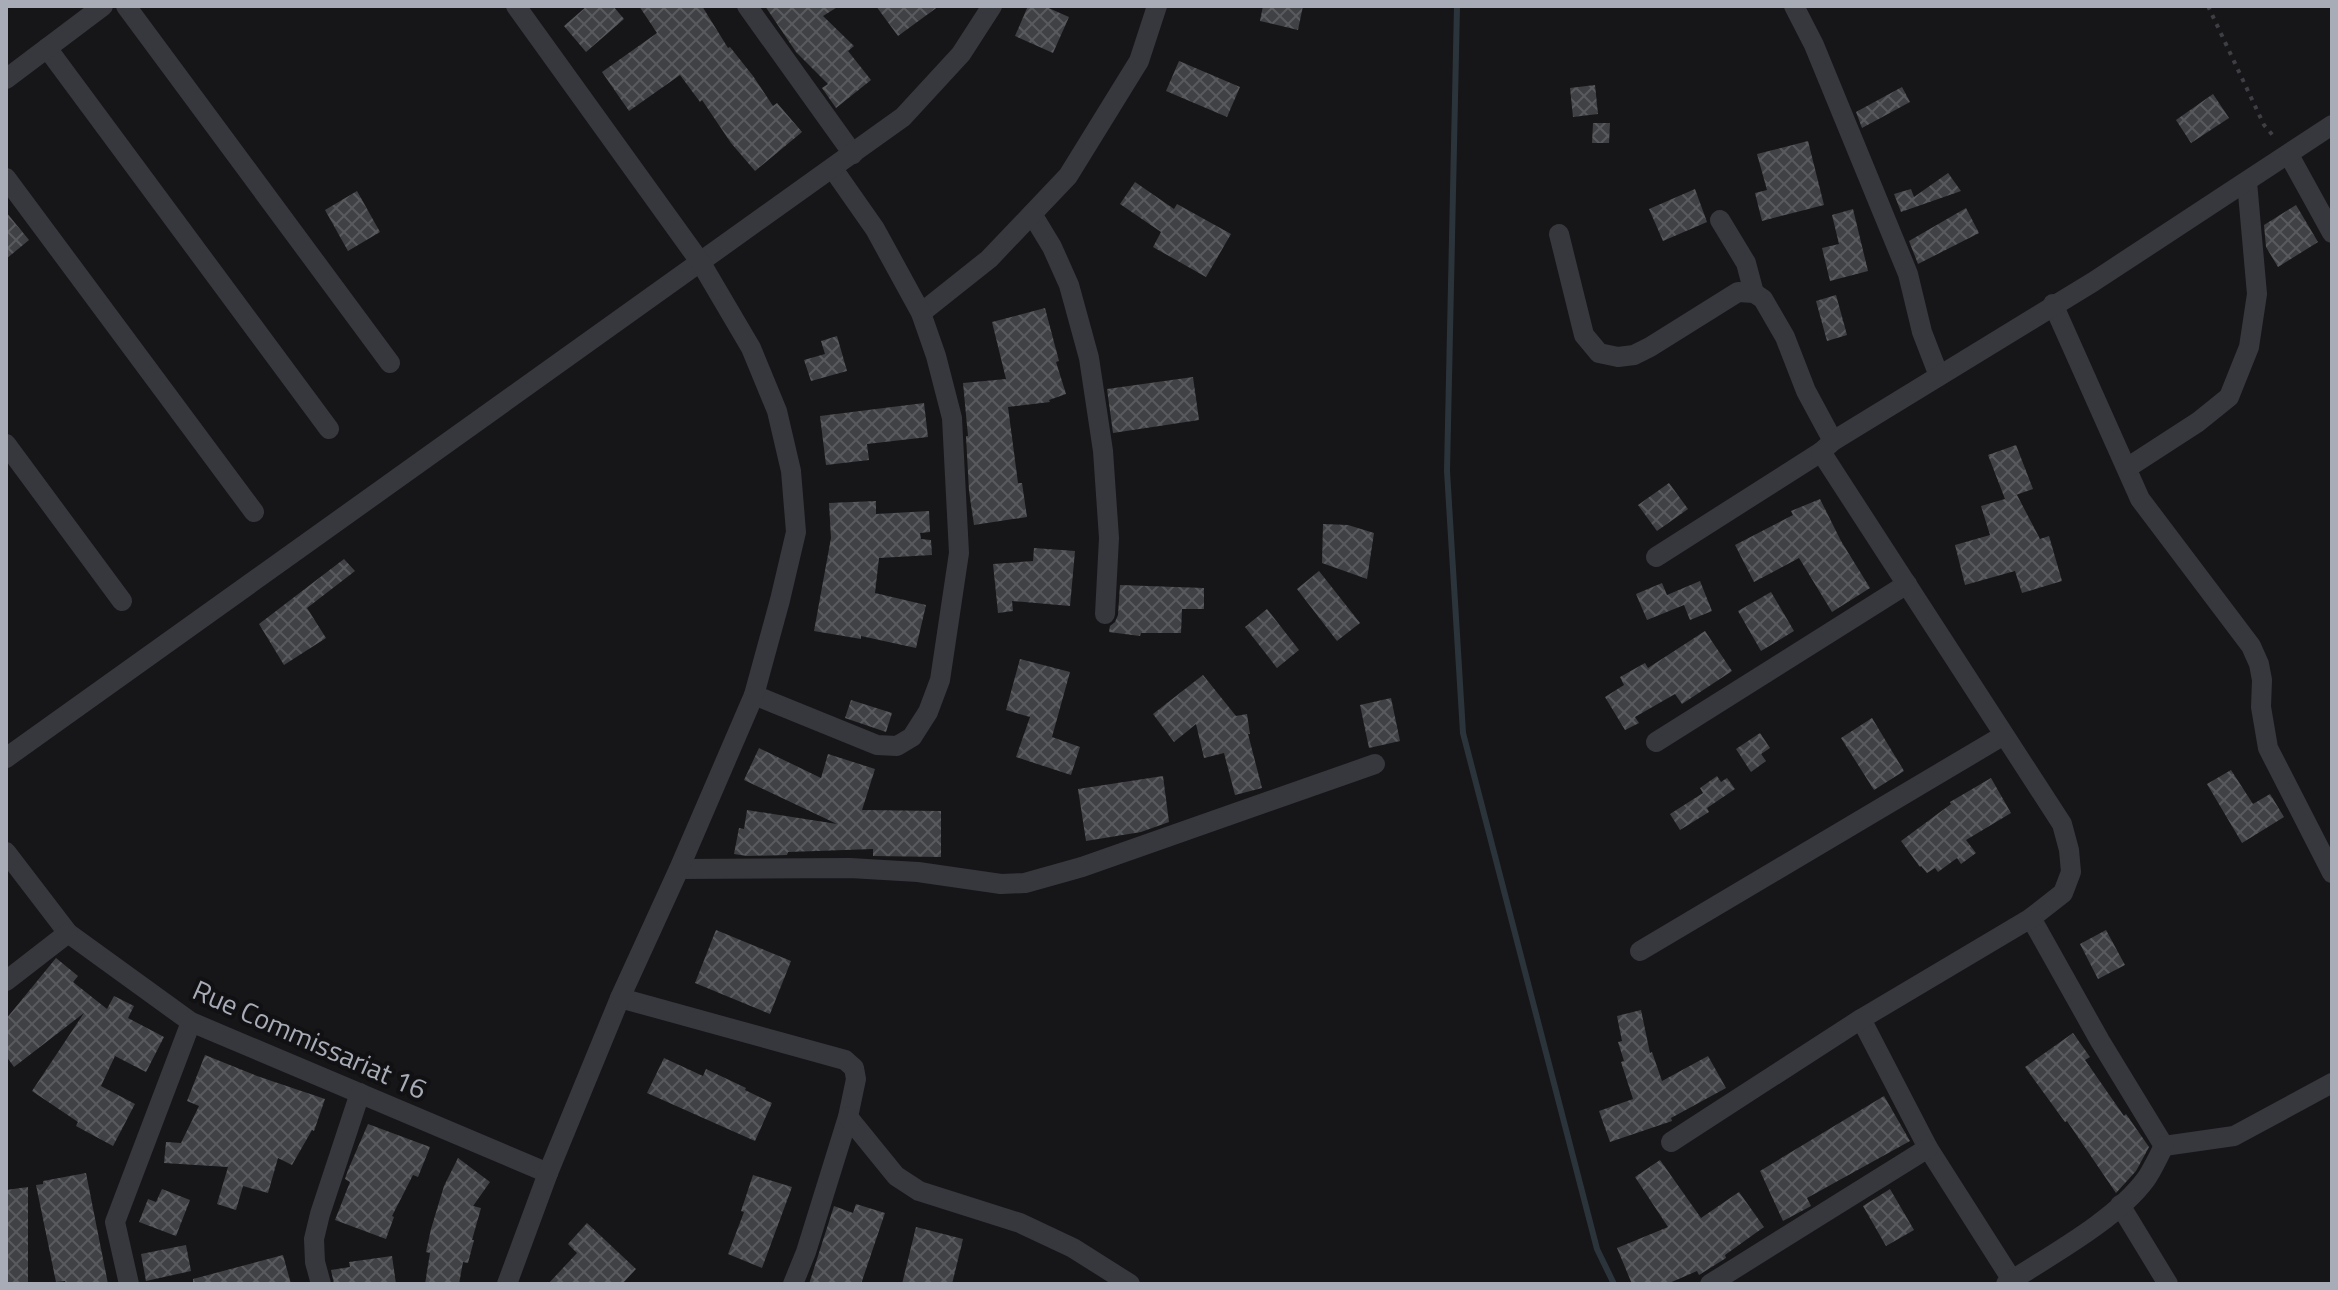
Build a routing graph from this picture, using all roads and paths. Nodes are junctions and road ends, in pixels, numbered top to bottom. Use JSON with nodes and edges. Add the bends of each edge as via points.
{"nodes":[{"id":1,"x":103,"y":6,"type":"edge"},
{"id":2,"x":126,"y":6,"type":"edge"},
{"id":3,"x":516,"y":6,"type":"edge"},
{"id":4,"x":747,"y":6,"type":"edge"},
{"id":5,"x":1157,"y":6,"type":"edge"},
{"id":6,"x":1794,"y":6,"type":"edge"},
{"id":7,"x":2208,"y":6,"type":"edge"},
{"id":8,"x":991,"y":7,"type":"edge"},
{"id":9,"x":47,"y":48,"type":"junction"},
{"id":10,"x":6,"y":79,"type":"edge"},
{"id":11,"x":2332,"y":125,"type":"edge"},
{"id":12,"x":853,"y":154,"type":"junction"},
{"id":13,"x":2289,"y":155,"type":"junction"},
{"id":14,"x":833,"y":169,"type":"junction"},
{"id":15,"x":6,"y":178,"type":"edge"},
{"id":16,"x":2247,"y":182,"type":"junction"},
{"id":17,"x":1032,"y":214,"type":"junction"},
{"id":18,"x":1720,"y":220,"type":"dead end"},
{"id":19,"x":2332,"y":233,"type":"edge"},
{"id":20,"x":1559,"y":234,"type":"dead end"},
{"id":21,"x":701,"y":263,"type":"junction"},
{"id":22,"x":1754,"y":293,"type":"junction"},
{"id":23,"x":2053,"y":304,"type":"junction"},
{"id":24,"x":921,"y":313,"type":"junction"},
{"id":25,"x":390,"y":363,"type":"dead end"},
{"id":26,"x":1939,"y":376,"type":"junction"},
{"id":27,"x":329,"y":429,"type":"dead end"},
{"id":28,"x":6,"y":444,"type":"edge"},
{"id":29,"x":1827,"y":446,"type":"junction"},
{"id":30,"x":2127,"y":468,"type":"junction"},
{"id":31,"x":254,"y":512,"type":"dead end"},
{"id":32,"x":1656,"y":557,"type":"dead end"},
{"id":33,"x":1907,"y":584,"type":"junction"},
{"id":34,"x":122,"y":601,"type":"dead end"},
{"id":35,"x":1105,"y":614,"type":"dead end"},
{"id":36,"x":754,"y":695,"type":"junction"},
{"id":37,"x":2004,"y":735,"type":"junction"},
{"id":38,"x":1656,"y":742,"type":"dead end"},
{"id":39,"x":6,"y":758,"type":"edge"},
{"id":40,"x":1375,"y":764,"type":"dead end"},
{"id":41,"x":6,"y":852,"type":"edge"},
{"id":42,"x":679,"y":869,"type":"junction"},
{"id":43,"x":2332,"y":873,"type":"edge"},
{"id":44,"x":2031,"y":918,"type":"junction"},
{"id":45,"x":68,"y":933,"type":"junction"},
{"id":46,"x":1640,"y":951,"type":"dead end"},
{"id":47,"x":6,"y":981,"type":"edge"},
{"id":48,"x":620,"y":998,"type":"junction"},
{"id":49,"x":1861,"y":1019,"type":"junction"},
{"id":50,"x":191,"y":1022,"type":"junction"},
{"id":51,"x":2331,"y":1086,"type":"edge"},
{"id":52,"x":360,"y":1093,"type":"junction"},
{"id":53,"x":848,"y":1117,"type":"junction"},
{"id":54,"x":1671,"y":1142,"type":"dead end"},
{"id":55,"x":2164,"y":1146,"type":"junction"},
{"id":56,"x":1928,"y":1148,"type":"junction"},
{"id":57,"x":548,"y":1173,"type":"junction"},
{"id":58,"x":2120,"y":1205,"type":"junction"},
{"id":59,"x":2009,"y":1282,"type":"edge"},
{"id":60,"x":129,"y":1284,"type":"edge"},
{"id":61,"x":321,"y":1284,"type":"edge"},
{"id":62,"x":507,"y":1284,"type":"edge"},
{"id":63,"x":793,"y":1284,"type":"edge"},
{"id":64,"x":1130,"y":1284,"type":"edge"},
{"id":65,"x":1710,"y":1284,"type":"edge"},
{"id":66,"x":2168,"y":1284,"type":"edge"}],
"edges":[{"from":1,"to":9,"type":"street"},
{"from":2,"to":25,"type":"street"},
{"from":3,"to":21,"type":"street"},
{"from":4,"to":12,"type":"street"},
{"from":5,"to":17,"type":"street","via":[[1139,61],[1068,176]]},
{"from":6,"to":26,"type":"street","via":[[1908,274]]},
{"from":7,"to":13,"type":"path","via":[[2264,125]]},
{"from":8,"to":12,"type":"street","via":[[961,54],[903,117]]},
{"from":9,"to":10,"type":"street"},
{"from":9,"to":27,"type":"street"},
{"from":11,"to":13,"type":"street"},
{"from":12,"to":14,"type":"street"},
{"from":13,"to":16,"type":"street"},
{"from":13,"to":19,"type":"street"},
{"from":14,"to":21,"type":"street"},
{"from":14,"to":24,"type":"street","via":[[875,229]]},
{"from":15,"to":31,"type":"street"},
{"from":16,"to":23,"type":"street"},
{"from":16,"to":30,"type":"street","via":[[2257,294],[2249,347],[2229,397]]},
{"from":17,"to":24,"type":"street","via":[[989,259]]},
{"from":17,"to":35,"type":"street","via":[[1069,285],[1089,358],[1109,538]]},
{"from":18,"to":22,"type":"street","via":[[1746,263]]},
{"from":20,"to":22,"type":"street","via":[[1584,335],[1599,353],[1634,355],[1738,292]]},
{"from":21,"to":36,"type":"street","via":[[751,348],[777,411],[791,471],[796,532]]},
{"from":21,"to":39,"type":"street"},
{"from":22,"to":29,"type":"street","via":[[1785,337]]},
{"from":23,"to":26,"type":"street"},
{"from":23,"to":30,"type":"street"},
{"from":24,"to":36,"type":"street","via":[[952,418],[959,553],[940,680],[928,712],[912,737],[897,746],[877,745]]},
{"from":26,"to":29,"type":"street"},
{"from":28,"to":34,"type":"street"},
{"from":29,"to":32,"type":"street"},
{"from":29,"to":33,"type":"street"},
{"from":30,"to":43,"type":"street","via":[[2140,499],[2251,646],[2262,680],[2268,748]]},
{"from":33,"to":37,"type":"street"},
{"from":33,"to":38,"type":"street"},
{"from":36,"to":42,"type":"street"},
{"from":37,"to":44,"type":"street","via":[[2062,824],[2069,850],[2071,872],[2063,893]]},
{"from":37,"to":46,"type":"street"},
{"from":40,"to":42,"type":"street","via":[[1025,883],[850,868]]},
{"from":41,"to":45,"type":"street","name":"Rue Commissariat 16"},
{"from":42,"to":48,"type":"street"},
{"from":44,"to":49,"type":"street"},
{"from":44,"to":55,"type":"street"},
{"from":45,"to":47,"type":"street"},
{"from":45,"to":50,"type":"street","name":"Rue Commissariat 16"},
{"from":48,"to":53,"type":"street","via":[[845,1060],[856,1079]]},
{"from":48,"to":57,"type":"street"},
{"from":49,"to":54,"type":"street"},
{"from":49,"to":56,"type":"street"},
{"from":50,"to":52,"type":"street","name":"Rue Commissariat 16"},
{"from":50,"to":60,"type":"street","via":[[115,1222]]},
{"from":51,"to":55,"type":"street","via":[[2234,1136]]},
{"from":52,"to":57,"type":"street","name":"Rue Commissariat 16"},
{"from":52,"to":61,"type":"street","via":[[314,1239]]},
{"from":53,"to":63,"type":"street"},
{"from":53,"to":64,"type":"street","via":[[896,1176],[919,1191],[1020,1223]]},
{"from":55,"to":58,"type":"street","via":[[2145,1180]]},
{"from":56,"to":59,"type":"street"},
{"from":56,"to":65,"type":"street"},
{"from":57,"to":62,"type":"street"},
{"from":58,"to":59,"type":"street"},
{"from":58,"to":66,"type":"street"}]}
